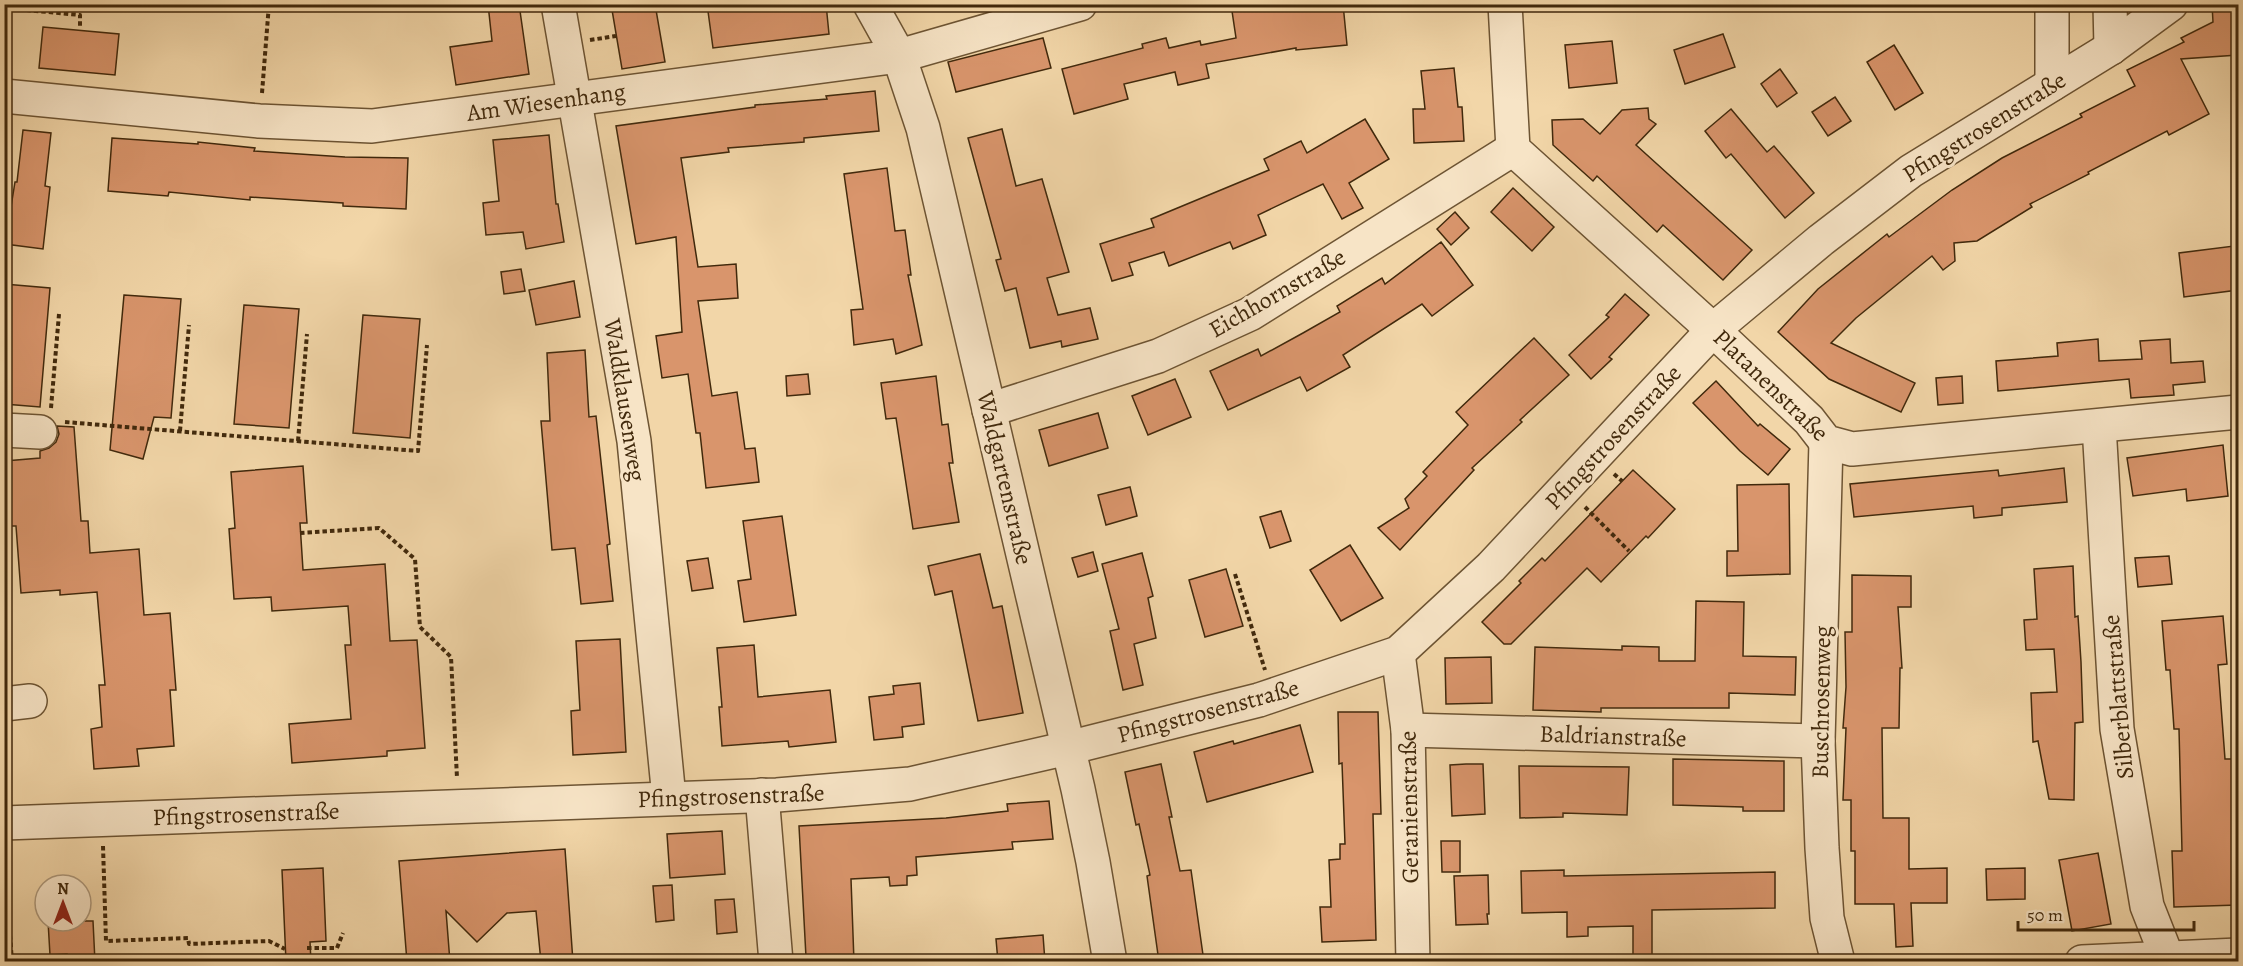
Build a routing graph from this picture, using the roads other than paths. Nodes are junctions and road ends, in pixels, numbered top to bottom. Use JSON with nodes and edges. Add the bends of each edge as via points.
{"nodes":[{"id":1,"x":558,"y":4,"type":"edge"},
{"id":2,"x":870,"y":4,"type":"edge"},
{"id":3,"x":1080,"y":4,"type":"edge"},
{"id":4,"x":1505,"y":4,"type":"edge"},
{"id":5,"x":2052,"y":4,"type":"edge"},
{"id":6,"x":2110,"y":4,"type":"edge"},
{"id":7,"x":2171,"y":4,"type":"edge"},
{"id":8,"x":2111,"y":48,"type":"junction"},
{"id":9,"x":899,"y":56,"type":"junction"},
{"id":10,"x":2052,"y":84,"type":"junction"},
{"id":11,"x":4,"y":96,"type":"edge"},
{"id":12,"x":574,"y":98,"type":"junction"},
{"id":13,"x":1513,"y":149,"type":"junction"},
{"id":14,"x":1713,"y":330,"type":"junction"},
{"id":15,"x":988,"y":410,"type":"junction"},
{"id":16,"x":2238,"y":412,"type":"edge"},
{"id":17,"x":51,"y":421,"type":"road end"},
{"id":18,"x":2098,"y":426,"type":"junction"},
{"id":19,"x":4,"y":430,"type":"edge"},
{"id":20,"x":1826,"y":442,"type":"junction"},
{"id":21,"x":1398,"y":654,"type":"junction"},
{"id":22,"x":1408,"y":730,"type":"junction"},
{"id":23,"x":1818,"y":741,"type":"junction"},
{"id":24,"x":1068,"y":748,"type":"junction"},
{"id":25,"x":762,"y":795,"type":"junction"},
{"id":26,"x":669,"y":798,"type":"junction"},
{"id":27,"x":4,"y":823,"type":"edge"},
{"id":28,"x":2238,"y":955,"type":"edge"},
{"id":29,"x":2168,"y":960,"type":"edge"},
{"id":30,"x":776,"y":962,"type":"edge"},
{"id":31,"x":1110,"y":962,"type":"edge"},
{"id":32,"x":1413,"y":962,"type":"edge"},
{"id":33,"x":1838,"y":962,"type":"edge"},
{"id":34,"x":2082,"y":962,"type":"edge"}],
"edges":[{"from":1,"to":12,"type":"street","name":"Waldklausenweg"},
{"from":2,"to":9,"type":"street","name":"Waldgartenstraße"},
{"from":3,"to":9,"type":"street","name":"Am Wiesenhang"},
{"from":4,"to":13,"type":"street"},
{"from":5,"to":10,"type":"street"},
{"from":6,"to":8,"type":"street"},
{"from":7,"to":8,"type":"street","name":"Pfingstrosenstraße"},
{"from":8,"to":10,"type":"street","name":"Pfingstrosenstraße"},
{"from":9,"to":12,"type":"street","name":"Am Wiesenhang"},
{"from":9,"to":15,"type":"street","name":"Waldgartenstraße","via":[[923,128]]},
{"from":10,"to":14,"type":"street","name":"Pfingstrosenstraße","via":[[1911,171]]},
{"from":11,"to":12,"type":"street","name":"Am Wiesenhang","via":[[259,121],[372,126]]},
{"from":12,"to":26,"type":"street","name":"Waldklausenweg","via":[[634,441]]},
{"from":13,"to":14,"type":"street","name":"Platanenstraße"},
{"from":13,"to":15,"type":"street","name":"Eichhornstraße","via":[[1250,314],[1158,356]]},
{"from":14,"to":20,"type":"street","name":"Platanenstraße","via":[[1809,420]]},
{"from":14,"to":21,"type":"street","name":"Pfingstrosenstraße","via":[[1491,567]]},
{"from":15,"to":24,"type":"street","name":"Waldgartenstraße"},
{"from":16,"to":18,"type":"street","name":"Platanenstraße"},
{"from":17,"to":19,"type":"street"},
{"from":18,"to":20,"type":"street","name":"Platanenstraße","via":[[1852,449]]},
{"from":18,"to":29,"type":"street","name":"Silberblattstraße","via":[[2116,729],[2146,906]]},
{"from":20,"to":23,"type":"street","name":"Buschrosenweg"},
{"from":21,"to":22,"type":"street","name":"Geranienstraße"},
{"from":21,"to":24,"type":"street","name":"Pfingstrosenstraße","via":[[1273,696]]},
{"from":22,"to":23,"type":"street","name":"Baldrianstraße"},
{"from":22,"to":32,"type":"street","name":"Geranienstraße"},
{"from":23,"to":33,"type":"street","name":"Buschrosenweg","via":[[1827,918]]},
{"from":24,"to":25,"type":"street","name":"Pfingstrosenstraße","via":[[910,784]]},
{"from":24,"to":31,"type":"street","name":"Waldgartenstraße","via":[[1094,862]]},
{"from":25,"to":26,"type":"street","name":"Pfingstrosenstraße"},
{"from":25,"to":30,"type":"street"},
{"from":26,"to":27,"type":"street","name":"Pfingstrosenstraße"},
{"from":28,"to":29,"type":"street"},
{"from":29,"to":34,"type":"street"}]}
